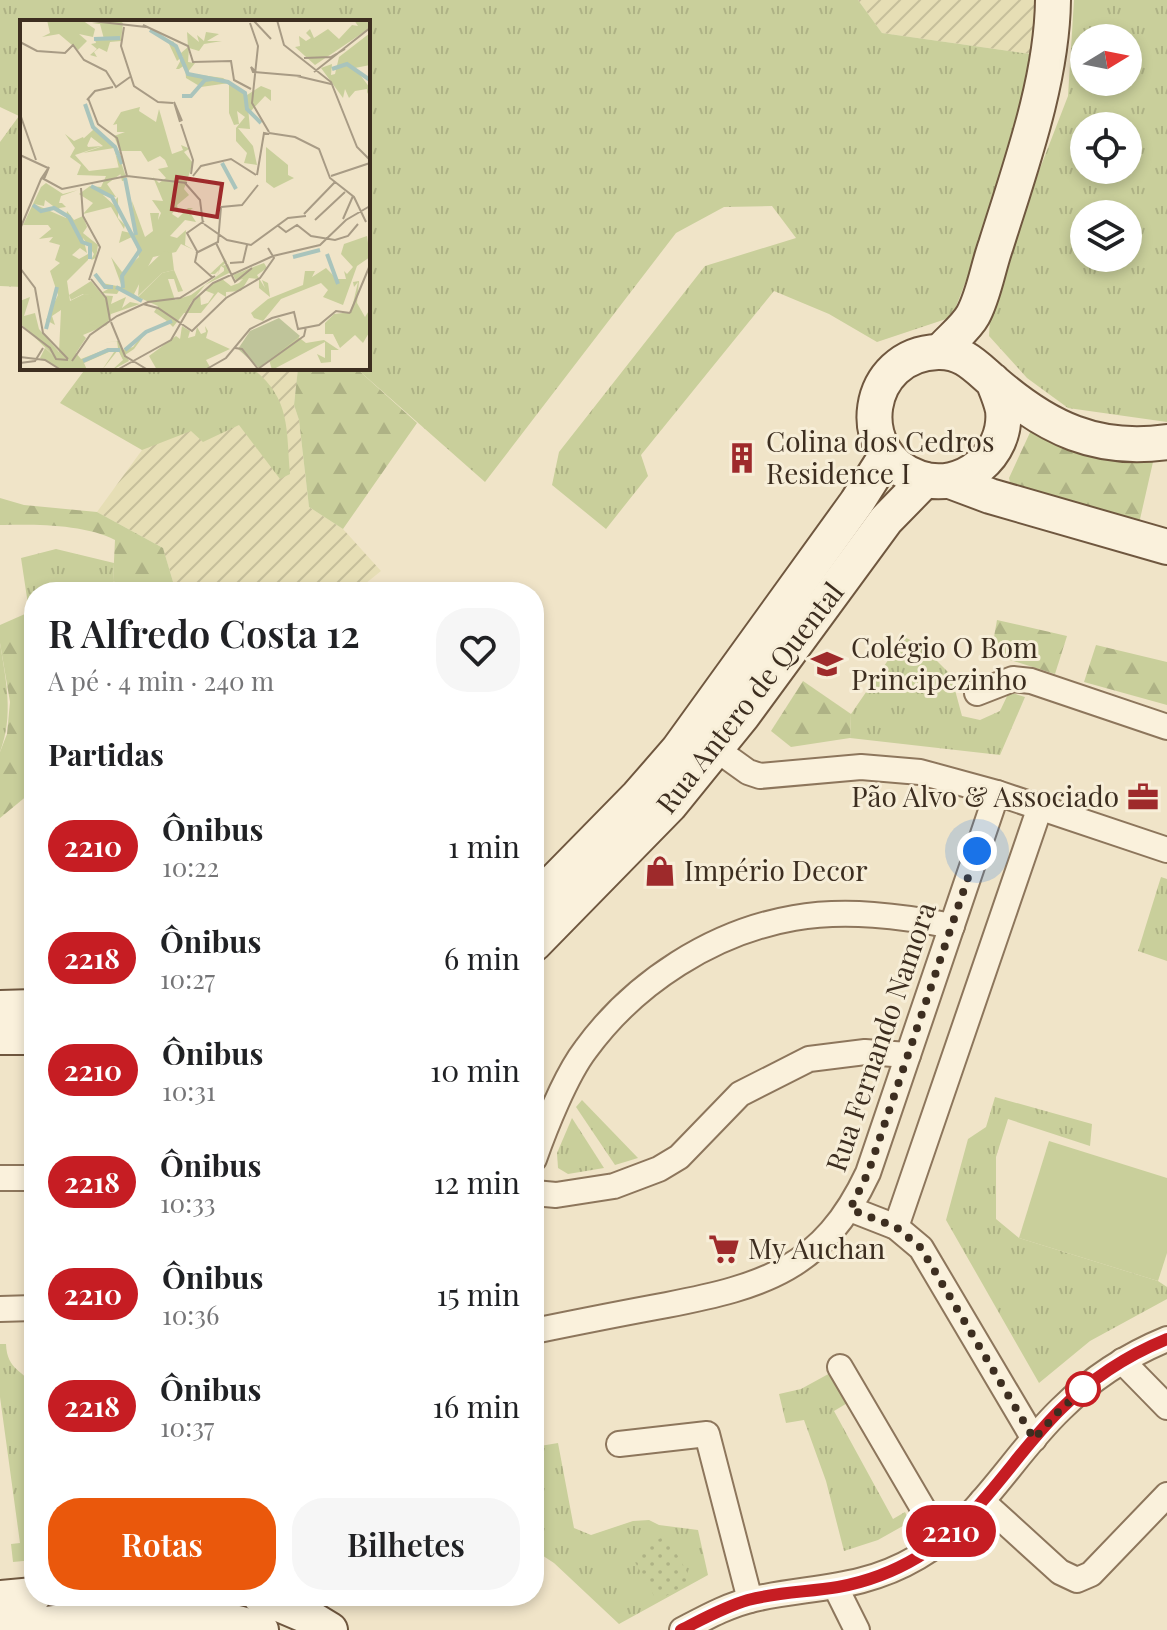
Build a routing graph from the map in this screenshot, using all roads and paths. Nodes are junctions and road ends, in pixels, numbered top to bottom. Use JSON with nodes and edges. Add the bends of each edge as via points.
{"nodes":[{"id":1,"x":1053,"y":0,"type":"edge"},
{"id":2,"x":973,"y":316,"type":"junction"},
{"id":3,"x":940,"y":352,"type":"junction"},
{"id":4,"x":988,"y":376,"type":"junction"},
{"id":5,"x":1167,"y":442,"type":"edge"},
{"id":6,"x":886,"y":456,"type":"junction"},
{"id":7,"x":938,"y":481,"type":"junction"},
{"id":8,"x":1167,"y":547,"type":"edge"},
{"id":9,"x":977,"y":693,"type":"dead end"},
{"id":10,"x":1167,"y":727,"type":"edge"},
{"id":11,"x":716,"y":749,"type":"junction"},
{"id":12,"x":997,"y":793,"type":"junction"},
{"id":13,"x":1040,"y":807,"type":"junction"},
{"id":14,"x":1167,"y":850,"type":"edge"},
{"id":15,"x":544,"y":892,"type":"edge"},
{"id":16,"x":952,"y":926,"type":"junction"},
{"id":17,"x":544,"y":934,"type":"edge"},
{"id":18,"x":24,"y":1007,"type":"edge"},
{"id":19,"x":0,"y":1008,"type":"edge"},
{"id":20,"x":0,"y":1037,"type":"edge"},
{"id":21,"x":24,"y":1037,"type":"edge"},
{"id":22,"x":908,"y":1055,"type":"junction"},
{"id":23,"x":544,"y":1131,"type":"edge"},
{"id":24,"x":0,"y":1178,"type":"edge"},
{"id":25,"x":24,"y":1178,"type":"edge"},
{"id":26,"x":544,"y":1194,"type":"edge"},
{"id":27,"x":850,"y":1209,"type":"junction"},
{"id":28,"x":896,"y":1227,"type":"junction"},
{"id":29,"x":24,"y":1308,"type":"edge"},
{"id":30,"x":0,"y":1309,"type":"edge"},
{"id":31,"x":544,"y":1329,"type":"edge"},
{"id":32,"x":1167,"y":1339,"type":"edge"},
{"id":33,"x":1122,"y":1361,"type":"junction"},
{"id":34,"x":840,"y":1367,"type":"dead end"},
{"id":35,"x":1167,"y":1407,"type":"edge"},
{"id":36,"x":1034,"y":1439,"type":"junction"},
{"id":37,"x":619,"y":1444,"type":"dead end"},
{"id":38,"x":1167,"y":1495,"type":"edge"},
{"id":39,"x":982,"y":1501,"type":"junction"},
{"id":40,"x":942,"y":1541,"type":"junction"},
{"id":41,"x":836,"y":1588,"type":"junction"},
{"id":42,"x":24,"y":1596,"type":"edge"},
{"id":43,"x":0,"y":1598,"type":"edge"},
{"id":44,"x":750,"y":1600,"type":"junction"},
{"id":45,"x":284,"y":1606,"type":"edge"},
{"id":46,"x":0,"y":1629,"type":"edge"},
{"id":47,"x":261,"y":1630,"type":"edge"},
{"id":48,"x":330,"y":1630,"type":"edge"},
{"id":49,"x":682,"y":1630,"type":"edge"},
{"id":50,"x":857,"y":1630,"type":"edge"}],
"edges":[{"from":1,"to":2,"type":"main road","via":[[1041,89],[1025,154]]},
{"from":2,"to":3,"type":"main road"},
{"from":2,"to":4,"type":"main road"},
{"from":3,"to":4,"type":"main road","via":[[971,360]]},
{"from":3,"to":6,"type":"main road","via":[[919,354],[886,378],[873,417]]},
{"from":4,"to":5,"type":"main road","via":[[1033,412],[1074,435],[1109,444]]},
{"from":4,"to":7,"type":"main road","via":[[1003,411],[998,442],[979,468]]},
{"from":6,"to":7,"type":"main road","via":[[897,467]]},
{"from":6,"to":15,"type":"main road","name":"Rua Antero de Quental","via":[[678,750]]},
{"from":7,"to":8,"type":"main road"},
{"from":7,"to":11,"type":"main road","name":"Rua Antero de Quental","via":[[886,520]]},
{"from":9,"to":10,"type":"street","via":[[1013,679],[1031,681]]},
{"from":11,"to":12,"type":"street","via":[[760,776],[885,767]]},
{"from":11,"to":17,"type":"main road","name":"Rua Antero de Quental","via":[[670,805]]},
{"from":12,"to":13,"type":"street"},
{"from":12,"to":16,"type":"street","name":"Rua Fernando Namora"},
{"from":13,"to":14,"type":"street"},
{"from":13,"to":28,"type":"street"},
{"from":16,"to":22,"type":"street","name":"Rua Fernando Namora"},
{"from":16,"to":23,"type":"street","via":[[850,914],[794,918],[737,933],[687,958],[646,987],[584,1050]]},
{"from":18,"to":19,"type":"main road"},
{"from":20,"to":21,"type":"main road"},
{"from":22,"to":26,"type":"street","via":[[865,1052],[809,1059],[740,1094],[679,1157],[659,1169],[614,1186]]},
{"from":22,"to":27,"type":"street","name":"Rua Fernando Namora","via":[[868,1173]]},
{"from":24,"to":25,"type":"street"},
{"from":27,"to":28,"type":"street","name":"Rua Fernando Namora"},
{"from":27,"to":31,"type":"street","name":"Rua Fernando Namora","via":[[805,1256],[752,1285]]},
{"from":28,"to":36,"type":"street","via":[[921,1248]]},
{"from":29,"to":30,"type":"street"},
{"from":32,"to":33,"type":"street"},
{"from":33,"to":35,"type":"street"},
{"from":33,"to":36,"type":"street","via":[[1078,1393]]},
{"from":34,"to":40,"type":"street"},
{"from":36,"to":39,"type":"street"},
{"from":37,"to":44,"type":"street","via":[[707,1434]]},
{"from":38,"to":39,"type":"street","via":[[1091,1574],[1077,1580],[1060,1572]]},
{"from":39,"to":40,"type":"street"},
{"from":40,"to":41,"type":"street","via":[[895,1569]]},
{"from":41,"to":44,"type":"street"},
{"from":41,"to":50,"type":"street"},
{"from":42,"to":43,"type":"main road"},
{"from":44,"to":49,"type":"street"},
{"from":45,"to":48,"type":"main road"},
{"from":46,"to":47,"type":"main road","via":[[174,1614]]}]}
